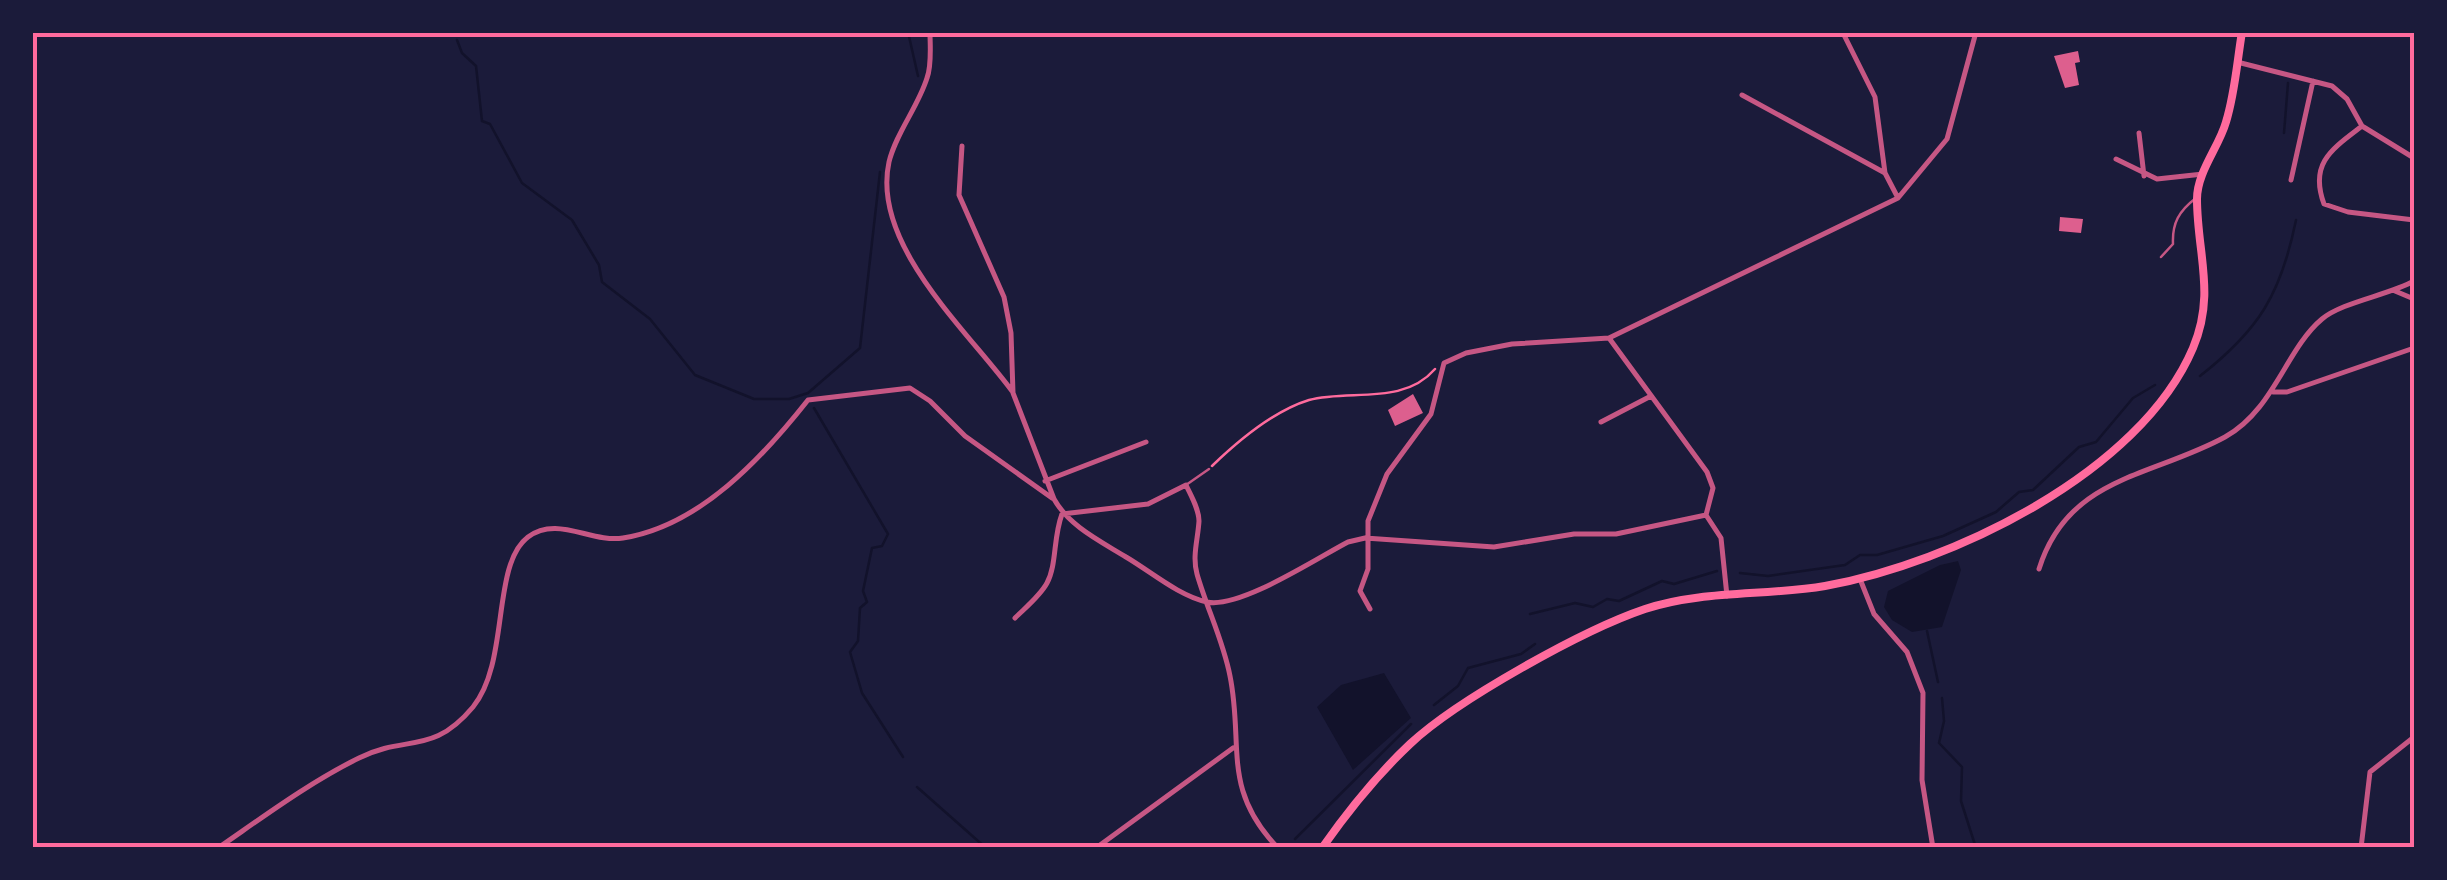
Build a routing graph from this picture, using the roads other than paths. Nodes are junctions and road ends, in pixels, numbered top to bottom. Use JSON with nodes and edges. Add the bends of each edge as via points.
{"nodes":[{"id":1,"x":930,"y":32,"type":"edge"},
{"id":2,"x":1976,"y":32,"type":"edge"},
{"id":3,"x":2242,"y":32,"type":"edge"},
{"id":4,"x":1844,"y":35,"type":"dead end"},
{"id":5,"x":2237,"y":62,"type":"junction"},
{"id":6,"x":2314,"y":80,"type":"junction"},
{"id":7,"x":1742,"y":95,"type":"dead end"},
{"id":8,"x":2362,"y":126,"type":"junction"},
{"id":9,"x":2139,"y":133,"type":"dead end"},
{"id":10,"x":962,"y":146,"type":"dead end"},
{"id":11,"x":2414,"y":158,"type":"edge"},
{"id":12,"x":2116,"y":159,"type":"dead end"},
{"id":13,"x":1885,"y":173,"type":"junction"},
{"id":14,"x":2203,"y":174,"type":"junction"},
{"id":15,"x":2144,"y":176,"type":"junction"},
{"id":16,"x":2291,"y":180,"type":"dead end"},
{"id":17,"x":1898,"y":198,"type":"junction"},
{"id":18,"x":2197,"y":198,"type":"junction"},
{"id":19,"x":2414,"y":220,"type":"edge"},
{"id":20,"x":2161,"y":257,"type":"dead end"},
{"id":21,"x":2414,"y":281,"type":"edge"},
{"id":22,"x":2396,"y":291,"type":"junction"},
{"id":23,"x":2414,"y":299,"type":"edge"},
{"id":24,"x":1609,"y":338,"type":"junction"},
{"id":25,"x":2414,"y":348,"type":"edge"},
{"id":26,"x":2274,"y":392,"type":"junction"},
{"id":27,"x":1013,"y":393,"type":"junction"},
{"id":28,"x":1651,"y":396,"type":"junction"},
{"id":29,"x":1602,"y":422,"type":"dead end"},
{"id":30,"x":1146,"y":442,"type":"dead end"},
{"id":31,"x":1209,"y":469,"type":"road end"},
{"id":32,"x":1045,"y":481,"type":"junction"},
{"id":33,"x":1186,"y":485,"type":"junction"},
{"id":34,"x":1054,"y":500,"type":"junction"},
{"id":35,"x":1062,"y":514,"type":"junction"},
{"id":36,"x":1706,"y":515,"type":"junction"},
{"id":37,"x":1365,"y":538,"type":"junction"},
{"id":38,"x":2039,"y":569,"type":"dead end"},
{"id":39,"x":1860,"y":578,"type":"junction"},
{"id":40,"x":1723,"y":596,"type":"junction"},
{"id":41,"x":1210,"y":603,"type":"junction"},
{"id":42,"x":1370,"y":609,"type":"dead end"},
{"id":43,"x":1015,"y":618,"type":"dead end"},
{"id":44,"x":2414,"y":736,"type":"edge"},
{"id":45,"x":1234,"y":748,"type":"junction"},
{"id":46,"x":218,"y":848,"type":"edge"},
{"id":47,"x":1096,"y":848,"type":"edge"},
{"id":48,"x":1278,"y":848,"type":"edge"},
{"id":49,"x":1322,"y":848,"type":"edge"},
{"id":50,"x":1932,"y":848,"type":"edge"},
{"id":51,"x":2361,"y":848,"type":"edge"}],
"edges":[{"from":1,"to":27,"type":"street","via":[[928,76],[889,162],[888,202],[897,237],[916,267]]},
{"from":2,"to":17,"type":"street","via":[[1946,139]]},
{"from":3,"to":5,"type":"main road"},
{"from":4,"to":13,"type":"street","via":[[1874,97]]},
{"from":5,"to":6,"type":"street"},
{"from":5,"to":14,"type":"main road","via":[[2226,122]]},
{"from":6,"to":8,"type":"street","via":[[2347,99]]},
{"from":6,"to":16,"type":"street"},
{"from":7,"to":13,"type":"street"},
{"from":8,"to":11,"type":"street"},
{"from":8,"to":19,"type":"street","via":[[2321,164],[2316,184],[2324,204]]},
{"from":9,"to":15,"type":"street"},
{"from":10,"to":27,"type":"street","via":[[958,195],[1004,297]]},
{"from":12,"to":15,"type":"street"},
{"from":13,"to":17,"type":"street"},
{"from":14,"to":15,"type":"street"},
{"from":14,"to":18,"type":"main road"},
{"from":17,"to":24,"type":"street"},
{"from":18,"to":20,"type":"lane","via":[[2182,209],[2174,244]]},
{"from":18,"to":39,"type":"main road","via":[[2206,299],[2193,348],[2165,399],[2068,484],[2009,521]]},
{"from":21,"to":22,"type":"street"},
{"from":22,"to":23,"type":"street"},
{"from":22,"to":26,"type":"street","via":[[2324,316]]},
{"from":24,"to":28,"type":"street"},
{"from":24,"to":37,"type":"street","via":[[1512,344],[1444,362],[1431,414],[1387,474]]},
{"from":25,"to":26,"type":"street"},
{"from":26,"to":38,"type":"street","via":[[2226,436],[2112,481],[2053,530]]},
{"from":27,"to":32,"type":"street"},
{"from":28,"to":29,"type":"street"},
{"from":28,"to":36,"type":"street","via":[[1707,472],[1712,488]]},
{"from":30,"to":32,"type":"street"},
{"from":31,"to":33,"type":"lane"},
{"from":32,"to":34,"type":"street"},
{"from":33,"to":35,"type":"street","via":[[1148,504]]},
{"from":33,"to":41,"type":"street","via":[[1199,516],[1194,558]]},
{"from":34,"to":35,"type":"street"},
{"from":34,"to":46,"type":"street","via":[[910,388],[808,400],[764,453],[687,514],[619,538],[559,528],[526,538],[513,557],[488,687],[470,711],[443,737],[364,755]]},
{"from":35,"to":41,"type":"street"},
{"from":35,"to":43,"type":"street","via":[[1046,584]]},
{"from":36,"to":37,"type":"street","via":[[1616,534],[1494,547]]},
{"from":36,"to":40,"type":"street","via":[[1720,538]]},
{"from":37,"to":41,"type":"street","via":[[1250,593]]},
{"from":37,"to":42,"type":"street","via":[[1368,569],[1360,591]]},
{"from":39,"to":40,"type":"main road"},
{"from":39,"to":50,"type":"street","via":[[1874,614],[1908,652],[1923,693],[1921,768]]},
{"from":40,"to":49,"type":"main road","via":[[1622,617],[1452,713],[1408,746]]},
{"from":41,"to":45,"type":"street","via":[[1233,690]]},
{"from":44,"to":51,"type":"street","via":[[2370,772]]},
{"from":45,"to":47,"type":"street"},
{"from":45,"to":48,"type":"street","via":[[1252,817]]}]}
